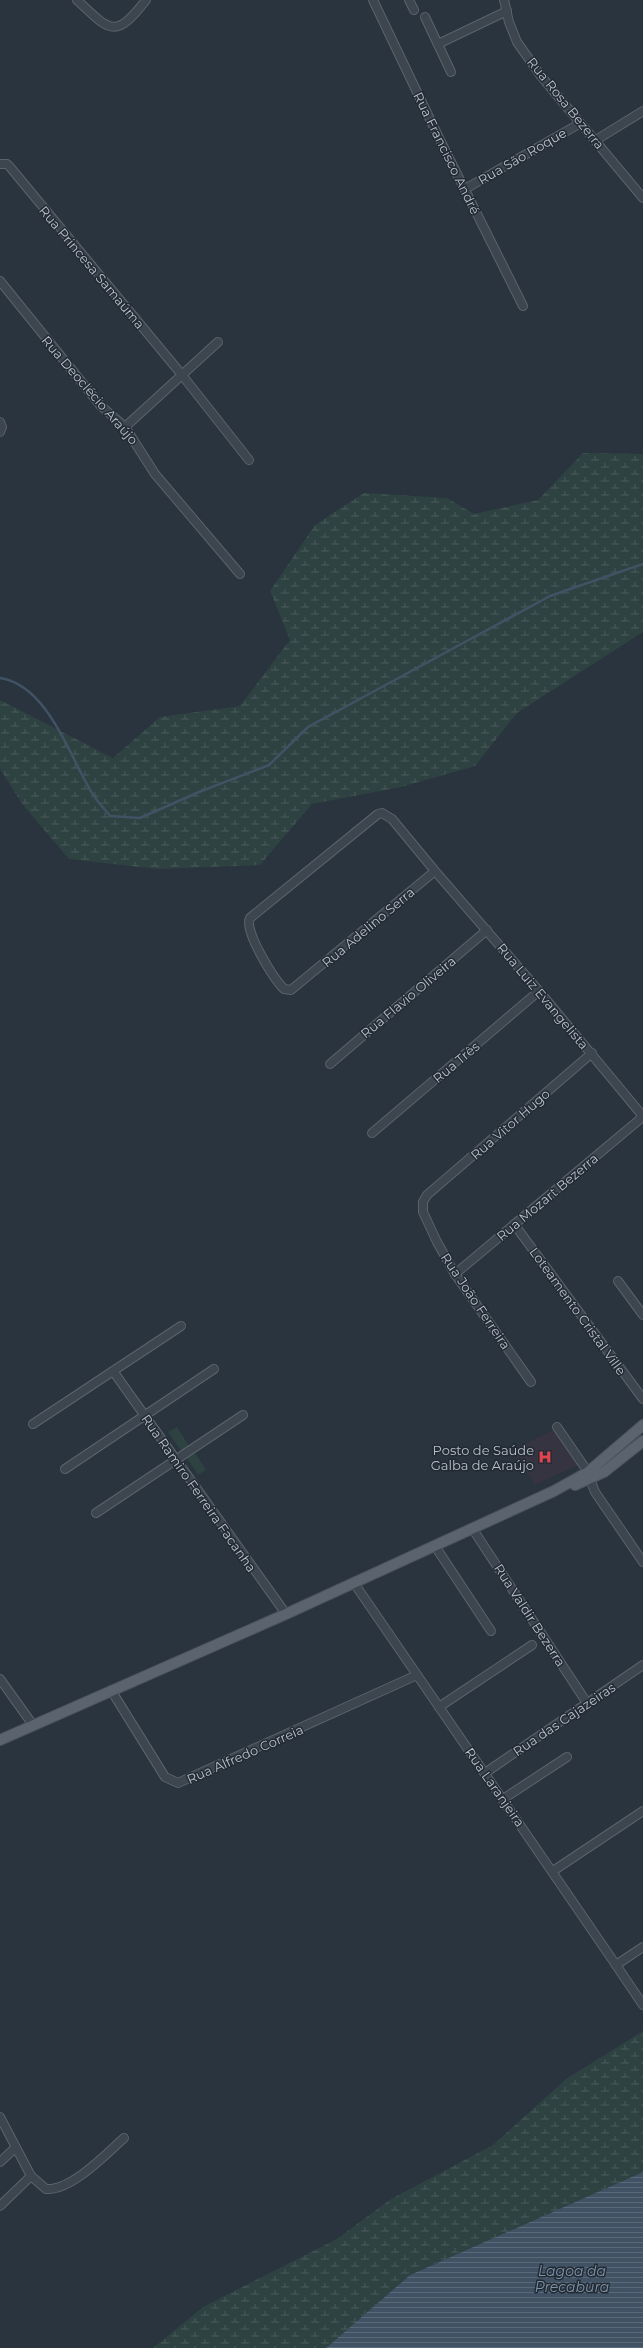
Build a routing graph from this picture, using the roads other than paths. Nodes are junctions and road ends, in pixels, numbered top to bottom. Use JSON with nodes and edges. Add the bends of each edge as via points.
{"nodes":[{"id":1,"x":77,"y":0,"type":"edge"},
{"id":2,"x":146,"y":0,"type":"edge"},
{"id":3,"x":373,"y":0,"type":"edge"},
{"id":4,"x":409,"y":0,"type":"edge"},
{"id":5,"x":504,"y":0,"type":"edge"},
{"id":6,"x":414,"y":10,"type":"dead end"},
{"id":7,"x":507,"y":11,"type":"junction"},
{"id":8,"x":425,"y":17,"type":"dead end"},
{"id":9,"x":438,"y":44,"type":"junction"},
{"id":10,"x":451,"y":72,"type":"dead end"},
{"id":11,"x":643,"y":111,"type":"edge"},
{"id":12,"x":579,"y":124,"type":"junction"},
{"id":13,"x":596,"y":140,"type":"junction"},
{"id":14,"x":0,"y":164,"type":"edge"},
{"id":15,"x":465,"y":189,"type":"junction"},
{"id":16,"x":643,"y":198,"type":"edge"},
{"id":17,"x":0,"y":281,"type":"edge"},
{"id":18,"x":523,"y":306,"type":"dead end"},
{"id":19,"x":218,"y":342,"type":"dead end"},
{"id":20,"x":182,"y":375,"type":"junction"},
{"id":21,"x":0,"y":422,"type":"edge"},
{"id":22,"x":125,"y":427,"type":"junction"},
{"id":23,"x":0,"y":432,"type":"edge"},
{"id":24,"x":249,"y":460,"type":"dead end"},
{"id":25,"x":240,"y":574,"type":"dead end"},
{"id":26,"x":436,"y":873,"type":"junction"},
{"id":27,"x":487,"y":930,"type":"junction"},
{"id":28,"x":297,"y":986,"type":"joint"},
{"id":29,"x":539,"y":991,"type":"junction"},
{"id":30,"x":592,"y":1053,"type":"junction"},
{"id":31,"x":330,"y":1064,"type":"dead end"},
{"id":32,"x":639,"y":1120,"type":"joint"},
{"id":33,"x":372,"y":1133,"type":"dead end"},
{"id":34,"x":427,"y":1194,"type":"joint"},
{"id":35,"x":514,"y":1224,"type":"junction"},
{"id":36,"x":455,"y":1274,"type":"junction"},
{"id":37,"x":618,"y":1280,"type":"dead end"},
{"id":38,"x":643,"y":1315,"type":"edge"},
{"id":39,"x":182,"y":1326,"type":"dead end"},
{"id":40,"x":214,"y":1369,"type":"dead end"},
{"id":41,"x":113,"y":1371,"type":"junction"},
{"id":42,"x":531,"y":1382,"type":"dead end"},
{"id":43,"x":643,"y":1399,"type":"edge"},
{"id":44,"x":144,"y":1415,"type":"junction"},
{"id":45,"x":243,"y":1415,"type":"dead end"},
{"id":46,"x":33,"y":1424,"type":"dead end"},
{"id":47,"x":643,"y":1425,"type":"edge"},
{"id":48,"x":557,"y":1427,"type":"dead end"},
{"id":49,"x":643,"y":1441,"type":"edge"},
{"id":50,"x":176,"y":1460,"type":"junction"},
{"id":51,"x":65,"y":1469,"type":"dead end"},
{"id":52,"x":589,"y":1476,"type":"junction"},
{"id":53,"x":96,"y":1513,"type":"dead end"},
{"id":54,"x":472,"y":1528,"type":"junction"},
{"id":55,"x":435,"y":1546,"type":"junction"},
{"id":56,"x":643,"y":1562,"type":"edge"},
{"id":57,"x":354,"y":1583,"type":"junction"},
{"id":58,"x":286,"y":1614,"type":"junction"},
{"id":59,"x":491,"y":1631,"type":"dead end"},
{"id":60,"x":532,"y":1645,"type":"dead end"},
{"id":61,"x":643,"y":1665,"type":"edge"},
{"id":62,"x":417,"y":1675,"type":"junction"},
{"id":63,"x":0,"y":1679,"type":"edge"},
{"id":64,"x":111,"y":1690,"type":"junction"},
{"id":65,"x":587,"y":1703,"type":"junction"},
{"id":66,"x":439,"y":1707,"type":"junction"},
{"id":67,"x":33,"y":1725,"type":"junction"},
{"id":68,"x":0,"y":1740,"type":"edge"},
{"id":69,"x":567,"y":1757,"type":"dead end"},
{"id":70,"x":485,"y":1772,"type":"junction"},
{"id":71,"x":504,"y":1799,"type":"junction"},
{"id":72,"x":643,"y":1811,"type":"edge"},
{"id":73,"x":552,"y":1871,"type":"junction"},
{"id":74,"x":643,"y":1947,"type":"edge"},
{"id":75,"x":616,"y":1965,"type":"junction"},
{"id":76,"x":643,"y":2005,"type":"edge"},
{"id":77,"x":0,"y":2118,"type":"edge"},
{"id":78,"x":124,"y":2138,"type":"dead end"},
{"id":79,"x":15,"y":2148,"type":"junction"},
{"id":80,"x":0,"y":2162,"type":"edge"},
{"id":81,"x":31,"y":2176,"type":"junction"},
{"id":82,"x":0,"y":2206,"type":"edge"}],
"edges":[{"from":1,"to":2,"type":"street","via":[[102,23],[115,27],[127,23]]},
{"from":3,"to":15,"type":"street","name":"Rua Francisco André"},
{"from":4,"to":6,"type":"street"},
{"from":5,"to":7,"type":"street","name":"Rua Rosa Bezerra"},
{"from":7,"to":9,"type":"street"},
{"from":7,"to":12,"type":"street","name":"Rua Rosa Bezerra","via":[[517,42]]},
{"from":8,"to":9,"type":"street"},
{"from":9,"to":10,"type":"street"},
{"from":11,"to":13,"type":"street"},
{"from":12,"to":13,"type":"street","name":"Rua Rosa Bezerra"},
{"from":12,"to":15,"type":"street","name":"Rua São Roque"},
{"from":13,"to":16,"type":"street","name":"Rua Rosa Bezerra"},
{"from":14,"to":20,"type":"street","name":"Rua Princesa Samaúma","via":[[7,164],[10,167]]},
{"from":15,"to":18,"type":"street","name":"Rua Francisco André"},
{"from":17,"to":22,"type":"street","name":"Rua Deoclécio Araújo","via":[[101,406]]},
{"from":19,"to":20,"type":"street"},
{"from":20,"to":22,"type":"street"},
{"from":20,"to":24,"type":"street","name":"Rua Princesa Samaúma"},
{"from":21,"to":23,"type":"street"},
{"from":22,"to":25,"type":"street","name":"Rua Deoclécio Araújo","via":[[155,474]]},
{"from":26,"to":27,"type":"street","name":"Rua Luiz Evangelista"},
{"from":26,"to":28,"type":"street","name":"Rua Adelino Serra"},
{"from":26,"to":28,"type":"street","name":"Rua Luiz Evangelista","via":[[392,819],[382,813],[250,918],[248,927],[252,937],[275,977],[288,990]]},
{"from":27,"to":29,"type":"street","name":"Rua Luiz Evangelista"},
{"from":27,"to":31,"type":"street","name":"Rua Flavio Oliveira"},
{"from":29,"to":30,"type":"street","name":"Rua Luiz Evangelista"},
{"from":29,"to":33,"type":"street","name":"Rua Três"},
{"from":30,"to":32,"type":"street","name":"Rua Luiz Evangelista","via":[[642,1113]]},
{"from":30,"to":34,"type":"street","name":"Rua Vitor Hugo"},
{"from":32,"to":35,"type":"street","name":"Rua Mozart Bezerra"},
{"from":34,"to":36,"type":"street","name":"Rua João Ferreira","via":[[423,1202],[423,1212]]},
{"from":35,"to":36,"type":"street","name":"Rua Mozart Bezerra"},
{"from":35,"to":43,"type":"street","name":"Loteamento Cristal Ville"},
{"from":36,"to":42,"type":"street","name":"Rua João Ferreira"},
{"from":37,"to":38,"type":"street"},
{"from":39,"to":41,"type":"street"},
{"from":40,"to":44,"type":"street"},
{"from":41,"to":44,"type":"street","name":"Rua Ramiro Ferreira Facanha"},
{"from":41,"to":46,"type":"street"},
{"from":44,"to":50,"type":"street","name":"Rua Ramiro Ferreira Facanha"},
{"from":44,"to":51,"type":"street"},
{"from":45,"to":50,"type":"street"},
{"from":47,"to":52,"type":"main road"},
{"from":48,"to":52,"type":"street"},
{"from":49,"to":52,"type":"main road","via":[[604,1472]]},
{"from":50,"to":53,"type":"street"},
{"from":50,"to":58,"type":"street","name":"Rua Ramiro Ferreira Facanha"},
{"from":52,"to":54,"type":"main road"},
{"from":52,"to":56,"type":"street","via":[[595,1492]]},
{"from":54,"to":55,"type":"main road"},
{"from":54,"to":65,"type":"street","name":"Rua Valdir Bezerra"},
{"from":55,"to":57,"type":"main road"},
{"from":55,"to":59,"type":"street"},
{"from":57,"to":58,"type":"main road"},
{"from":57,"to":62,"type":"street","name":"Rua Laranjeira"},
{"from":58,"to":64,"type":"main road"},
{"from":60,"to":66,"type":"street"},
{"from":61,"to":65,"type":"street","name":"Rua das Cajazeiras"},
{"from":62,"to":64,"type":"street","name":"Rua Alfredo Correia","via":[[178,1783],[165,1777]]},
{"from":62,"to":66,"type":"street","name":"Rua Laranjeira"},
{"from":63,"to":67,"type":"street"},
{"from":64,"to":67,"type":"main road"},
{"from":65,"to":70,"type":"street","name":"Rua das Cajazeiras"},
{"from":66,"to":70,"type":"street","name":"Rua Laranjeira"},
{"from":67,"to":68,"type":"main road"},
{"from":69,"to":71,"type":"street"},
{"from":70,"to":71,"type":"street","name":"Rua Laranjeira"},
{"from":71,"to":73,"type":"street","name":"Rua Laranjeira"},
{"from":72,"to":73,"type":"street"},
{"from":73,"to":75,"type":"street","name":"Rua Laranjeira"},
{"from":74,"to":75,"type":"street"},
{"from":75,"to":76,"type":"street","name":"Rua Laranjeira"},
{"from":77,"to":79,"type":"street"},
{"from":78,"to":81,"type":"street","via":[[96,2162],[60,2186],[46,2189]]},
{"from":79,"to":80,"type":"street"},
{"from":79,"to":81,"type":"street"},
{"from":81,"to":82,"type":"street"}]}
